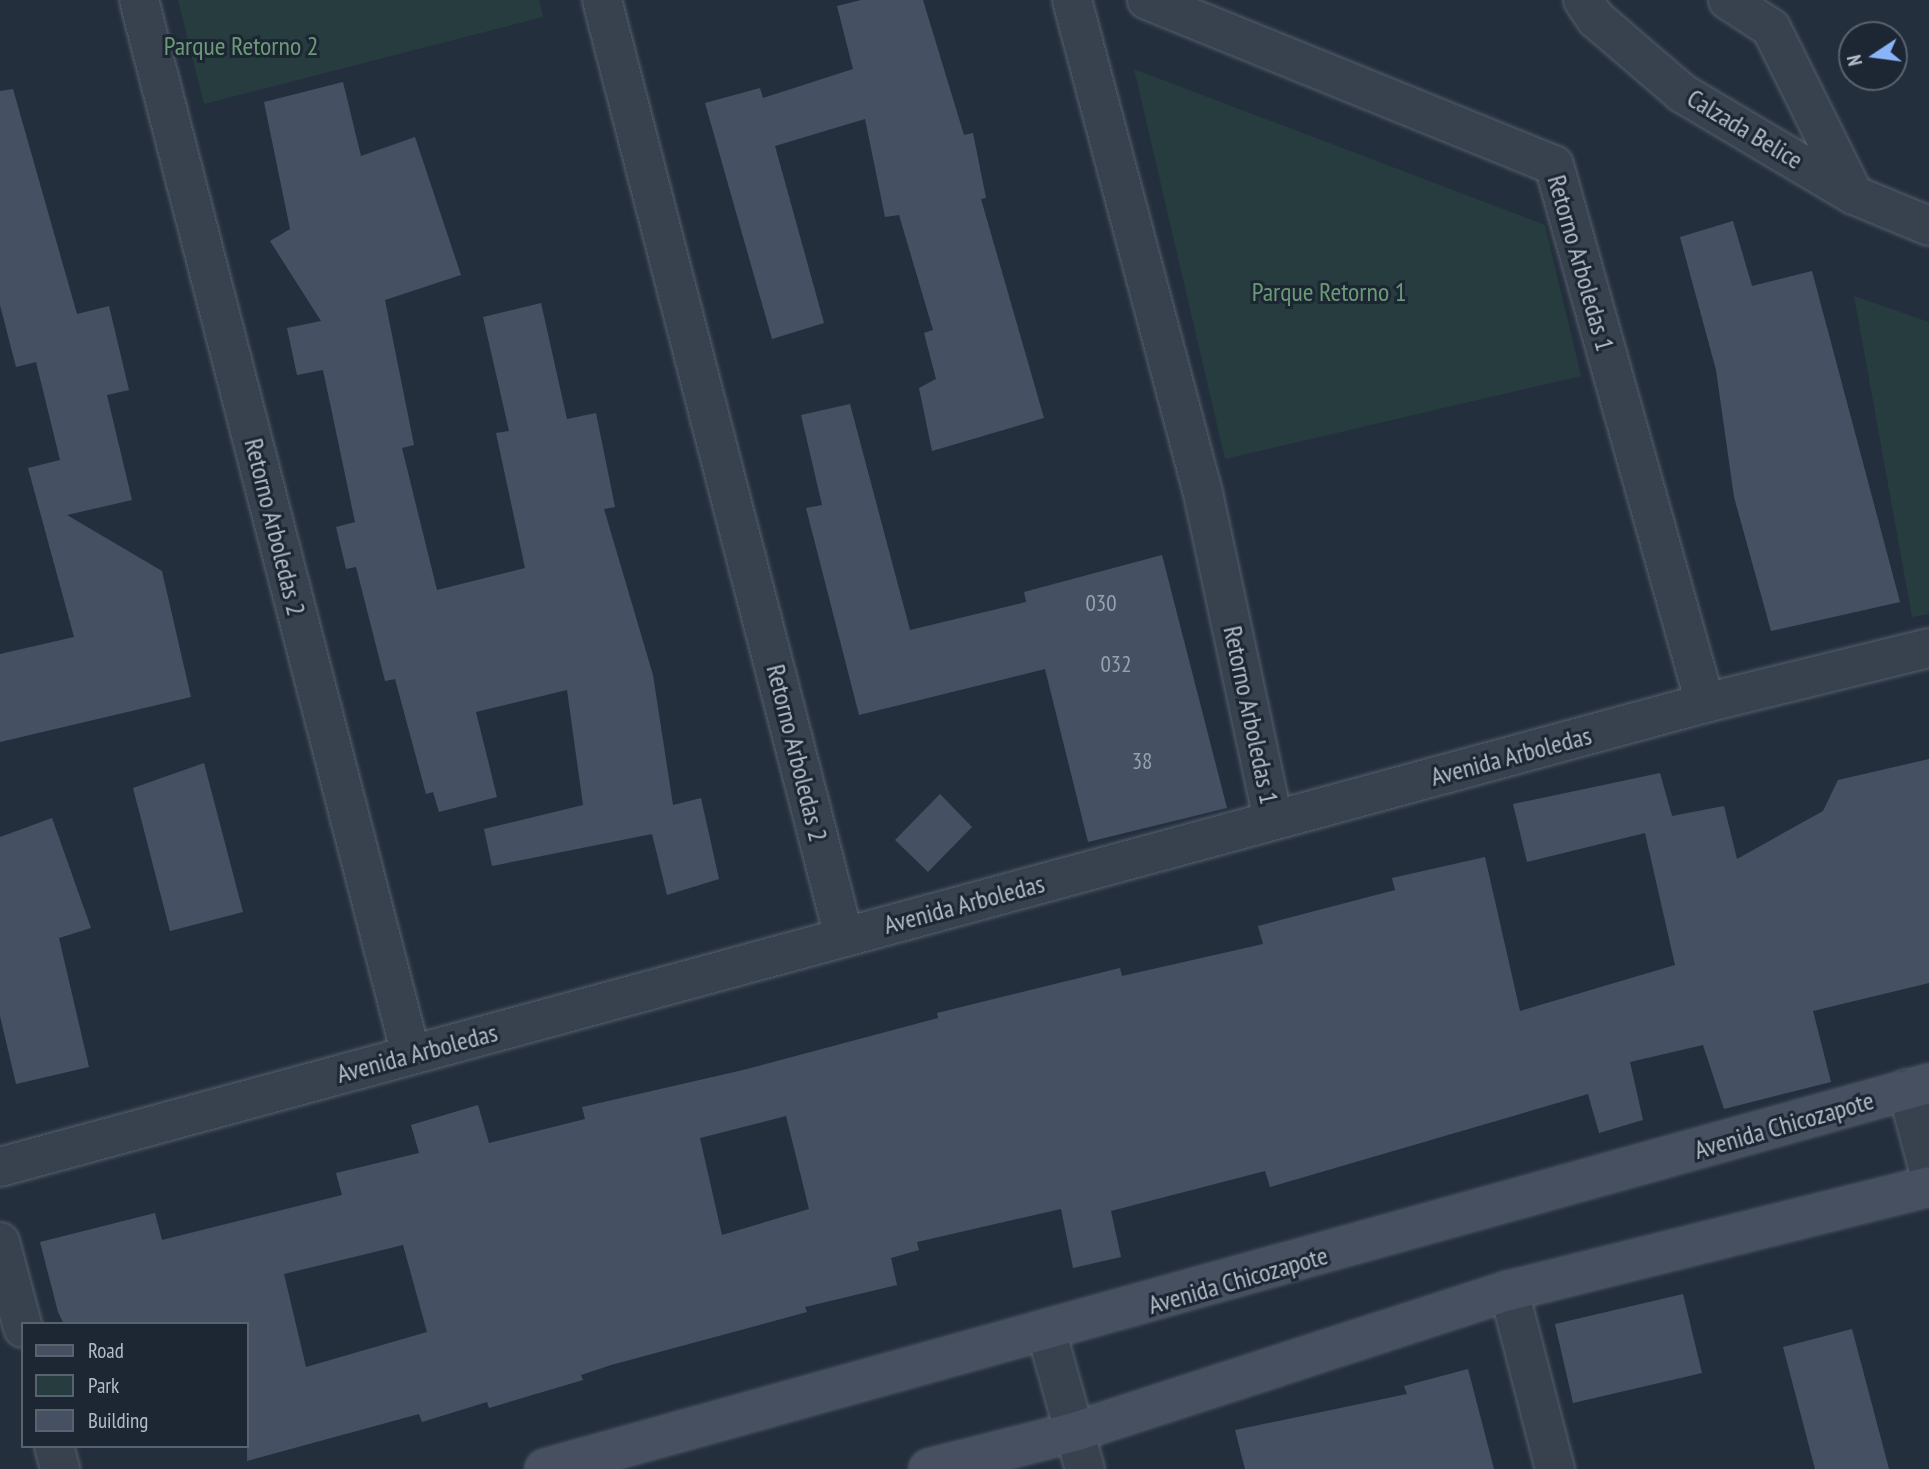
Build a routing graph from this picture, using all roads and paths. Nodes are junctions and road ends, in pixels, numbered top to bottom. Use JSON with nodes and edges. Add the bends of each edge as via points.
{"nodes":[{"id":1,"x":139,"y":0,"type":"edge"},
{"id":2,"x":602,"y":0,"type":"edge"},
{"id":3,"x":1072,"y":0,"type":"edge"},
{"id":4,"x":1147,"y":0,"type":"edge"},
{"id":5,"x":1583,"y":0,"type":"edge"},
{"id":6,"x":1728,"y":0,"type":"edge"},
{"id":7,"x":1854,"y":195,"type":"junction"},
{"id":8,"x":1929,"y":226,"type":"edge"},
{"id":9,"x":1929,"y":648,"type":"edge"},
{"id":10,"x":1705,"y":703,"type":"junction"},
{"id":11,"x":1273,"y":821,"type":"junction"},
{"id":12,"x":844,"y":937,"type":"junction"},
{"id":13,"x":411,"y":1055,"type":"junction"},
{"id":14,"x":1918,"y":1086,"type":"edge"},
{"id":15,"x":0,"y":1167,"type":"edge"},
{"id":16,"x":1929,"y":1171,"type":"edge"},
{"id":17,"x":1929,"y":1186,"type":"edge"},
{"id":18,"x":0,"y":1242,"type":"edge"},
{"id":19,"x":1509,"y":1290,"type":"junction"},
{"id":20,"x":21,"y":1322,"type":"edge"},
{"id":21,"x":1047,"y":1334,"type":"junction"},
{"id":22,"x":1074,"y":1432,"type":"junction"},
{"id":23,"x":55,"y":1448,"type":"edge"},
{"id":24,"x":60,"y":1469,"type":"edge"},
{"id":25,"x":545,"y":1469,"type":"edge"},
{"id":26,"x":929,"y":1469,"type":"edge"},
{"id":27,"x":1085,"y":1469,"type":"edge"},
{"id":28,"x":1555,"y":1469,"type":"edge"}],
"edges":[{"from":1,"to":13,"type":"street","name":"Retorno Arboledas 2"},
{"from":2,"to":12,"type":"street","name":"Retorno Arboledas 2"},
{"from":3,"to":11,"type":"street","name":"Retorno Arboledas 1","via":[[1203,493]]},
{"from":4,"to":10,"type":"street","name":"Retorno Arboledas 1","via":[[1554,165]]},
{"from":5,"to":7,"type":"street","name":"Calzada Belice","via":[[1596,19],[1682,93]]},
{"from":6,"to":7,"type":"street","via":[[1772,28]]},
{"from":7,"to":8,"type":"street","name":"Calzada Belice"},
{"from":9,"to":10,"type":"street","name":"Avenida Arboledas"},
{"from":10,"to":11,"type":"street","name":"Avenida Arboledas"},
{"from":11,"to":12,"type":"street","name":"Avenida Arboledas"},
{"from":12,"to":13,"type":"street","name":"Avenida Arboledas"},
{"from":13,"to":15,"type":"street","name":"Avenida Arboledas"},
{"from":14,"to":16,"type":"street"},
{"from":14,"to":21,"type":"main road","name":"Avenida Chicozapote"},
{"from":17,"to":19,"type":"main road"},
{"from":18,"to":20,"type":"street"},
{"from":19,"to":22,"type":"main road"},
{"from":19,"to":28,"type":"street"},
{"from":21,"to":22,"type":"street"},
{"from":21,"to":25,"type":"main road","name":"Avenida Chicozapote"},
{"from":22,"to":26,"type":"main road"},
{"from":22,"to":27,"type":"street"},
{"from":23,"to":24,"type":"street"}]}
